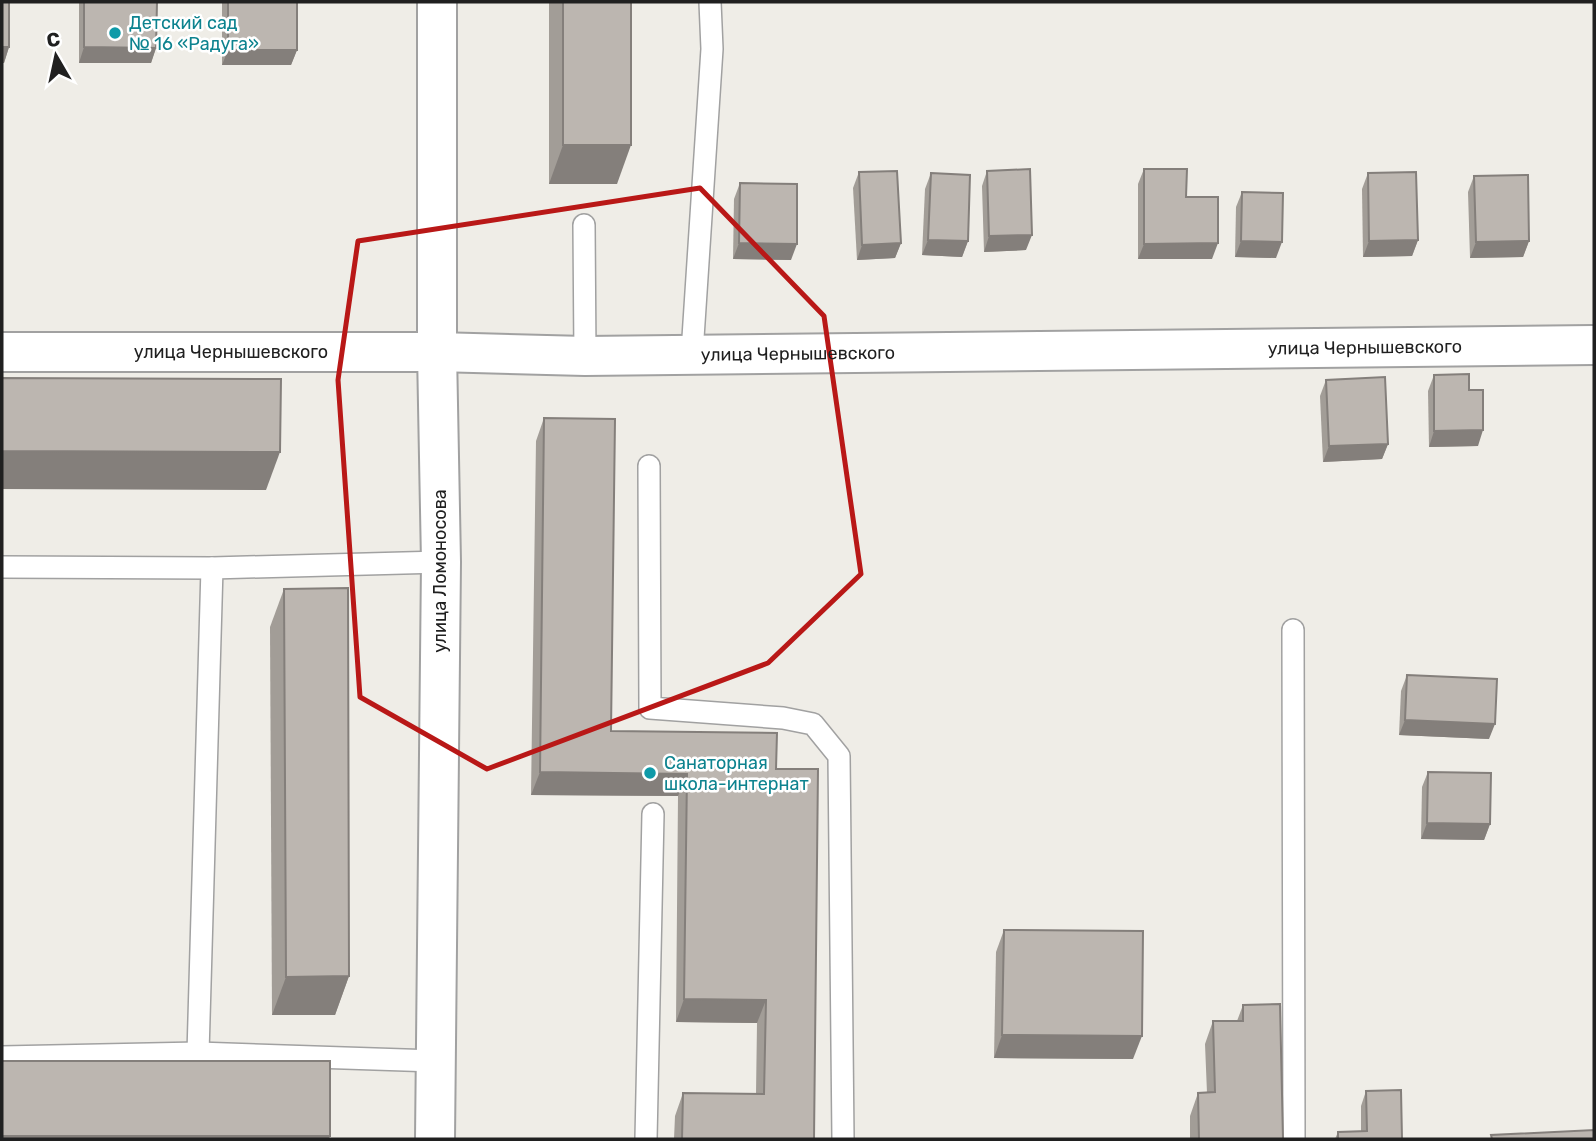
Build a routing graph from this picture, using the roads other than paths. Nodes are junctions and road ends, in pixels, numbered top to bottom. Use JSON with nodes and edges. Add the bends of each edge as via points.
{"nodes":[{"id":1,"x":437,"y":2,"type":"edge"},
{"id":2,"x":710,"y":2,"type":"edge"},
{"id":3,"x":584,"y":225,"type":"dead end"},
{"id":4,"x":1594,"y":345,"type":"edge"},
{"id":5,"x":2,"y":352,"type":"edge"},
{"id":6,"x":437,"y":352,"type":"junction"},
{"id":7,"x":692,"y":354,"type":"junction"},
{"id":8,"x":584,"y":356,"type":"junction"},
{"id":9,"x":649,"y":466,"type":"dead end"},
{"id":10,"x":441,"y":562,"type":"junction"},
{"id":11,"x":2,"y":567,"type":"edge"},
{"id":12,"x":212,"y":568,"type":"junction"},
{"id":13,"x":1293,"y":630,"type":"dead end"},
{"id":14,"x":653,"y":814,"type":"dead end"},
{"id":15,"x":198,"y":1054,"type":"junction"},
{"id":16,"x":2,"y":1057,"type":"edge"},
{"id":17,"x":435,"y":1061,"type":"junction"},
{"id":18,"x":435,"y":1139,"type":"edge"},
{"id":19,"x":646,"y":1139,"type":"edge"},
{"id":20,"x":843,"y":1139,"type":"edge"},
{"id":21,"x":1294,"y":1139,"type":"edge"}],
"edges":[{"from":1,"to":6,"type":"street","name":"улица Ломоносова"},
{"from":2,"to":7,"type":"lane","via":[[712,49]]},
{"from":3,"to":8,"type":"lane"},
{"from":4,"to":7,"type":"street","name":"улица Чернышевского"},
{"from":5,"to":6,"type":"street","name":"улица Чернышевского"},
{"from":6,"to":8,"type":"street","name":"улица Чернышевского"},
{"from":6,"to":10,"type":"street","name":"улица Ломоносова"},
{"from":7,"to":8,"type":"street","name":"улица Чернышевского"},
{"from":9,"to":20,"type":"lane","via":[[650,708],[813,724],[839,756]]},
{"from":10,"to":12,"type":"lane"},
{"from":10,"to":17,"type":"street","name":"улица Ломоносова"},
{"from":11,"to":12,"type":"lane"},
{"from":12,"to":15,"type":"lane"},
{"from":13,"to":21,"type":"lane"},
{"from":14,"to":19,"type":"lane"},
{"from":15,"to":16,"type":"lane"},
{"from":15,"to":17,"type":"lane"},
{"from":17,"to":18,"type":"street","name":"улица Ломоносова"}]}
